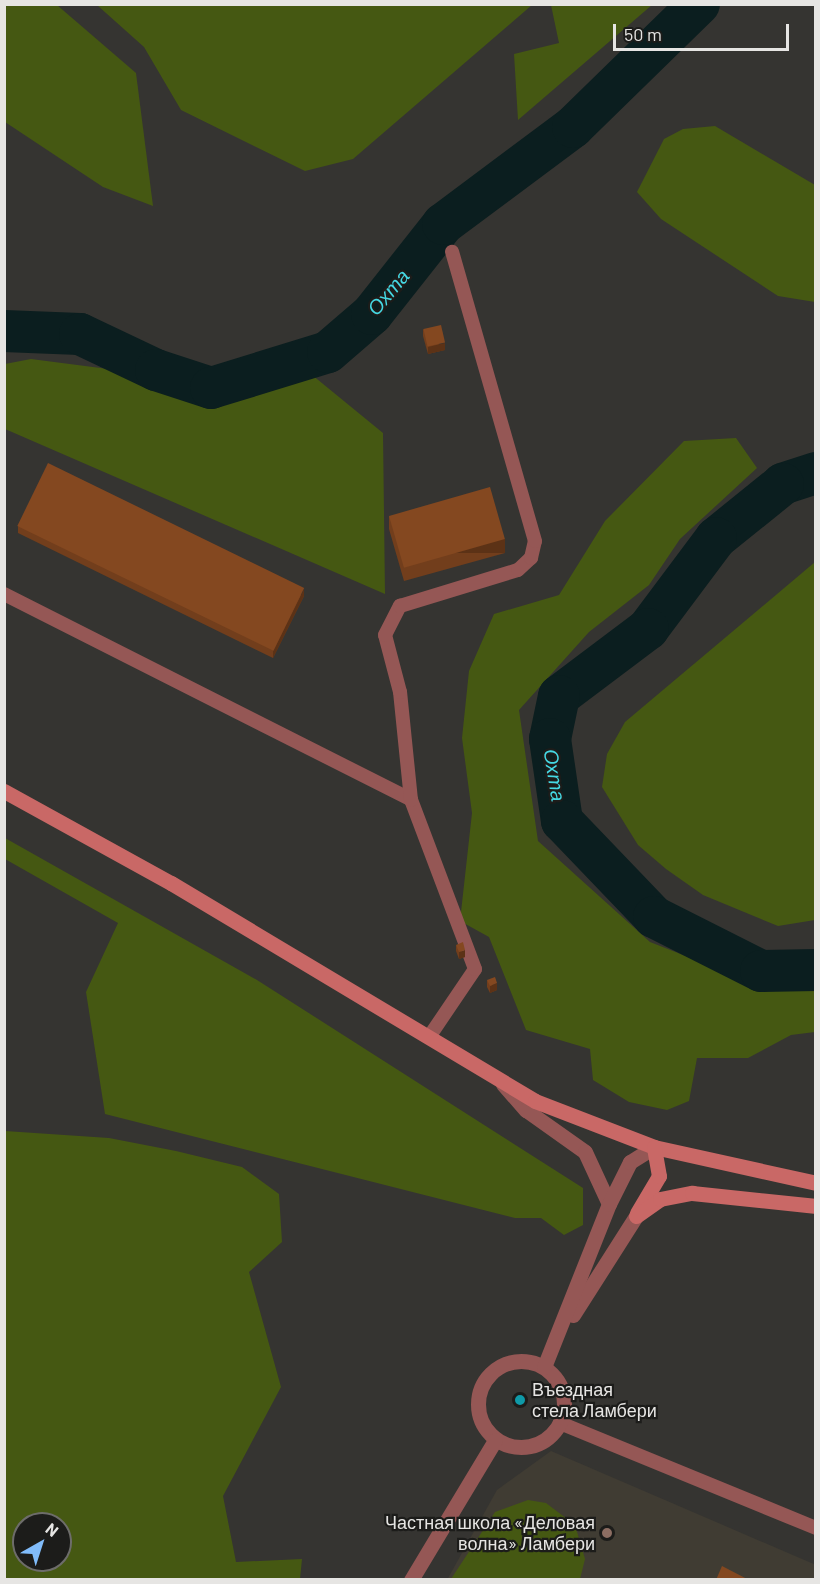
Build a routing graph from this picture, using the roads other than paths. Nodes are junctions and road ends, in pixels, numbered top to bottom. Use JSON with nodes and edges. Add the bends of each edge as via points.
{"nodes":[{"id":1,"x":452,"y":252,"type":"dead end"},
{"id":2,"x":4,"y":594,"type":"edge"},
{"id":3,"x":4,"y":792,"type":"edge"},
{"id":4,"x":411,"y":800,"type":"junction"},
{"id":5,"x":429,"y":1037,"type":"junction"},
{"id":6,"x":499,"y":1080,"type":"junction"},
{"id":7,"x":654,"y":1147,"type":"junction"},
{"id":8,"x":816,"y":1183,"type":"edge"},
{"id":9,"x":609,"y":1204,"type":"junction"},
{"id":10,"x":816,"y":1206,"type":"edge"},
{"id":11,"x":636,"y":1216,"type":"junction"},
{"id":12,"x":555,"y":1342,"type":"junction"},
{"id":13,"x":544,"y":1366,"type":"junction"},
{"id":14,"x":560,"y":1423,"type":"junction"},
{"id":15,"x":495,"y":1440,"type":"junction"},
{"id":16,"x":816,"y":1528,"type":"edge"},
{"id":17,"x":411,"y":1580,"type":"edge"}],
"edges":[{"from":1,"to":4,"type":"lane","via":[[535,541],[531,558],[518,570],[400,606],[385,635],[400,692]]},
{"from":2,"to":4,"type":"lane"},
{"from":3,"to":5,"type":"main road"},
{"from":4,"to":5,"type":"lane","via":[[475,969]]},
{"from":5,"to":6,"type":"main road"},
{"from":6,"to":7,"type":"main road","via":[[597,1128]]},
{"from":6,"to":9,"type":"street","via":[[526,1110],[585,1152]]},
{"from":7,"to":8,"type":"main road"},
{"from":7,"to":9,"type":"street","via":[[630,1162]]},
{"from":7,"to":11,"type":"main road","via":[[659,1176]]},
{"from":9,"to":12,"type":"street"},
{"from":10,"to":11,"type":"main road","via":[[692,1192],[660,1199]]},
{"from":11,"to":12,"type":"street"},
{"from":12,"to":13,"type":"street"},
{"from":13,"to":14,"type":"street","via":[[562,1389]]},
{"from":13,"to":15,"type":"street","via":[[528,1361],[505,1363],[486,1377],[477,1399],[480,1422]]},
{"from":14,"to":15,"type":"street","via":[[538,1444],[516,1448]]},
{"from":14,"to":16,"type":"lane"},
{"from":15,"to":17,"type":"street"}]}
